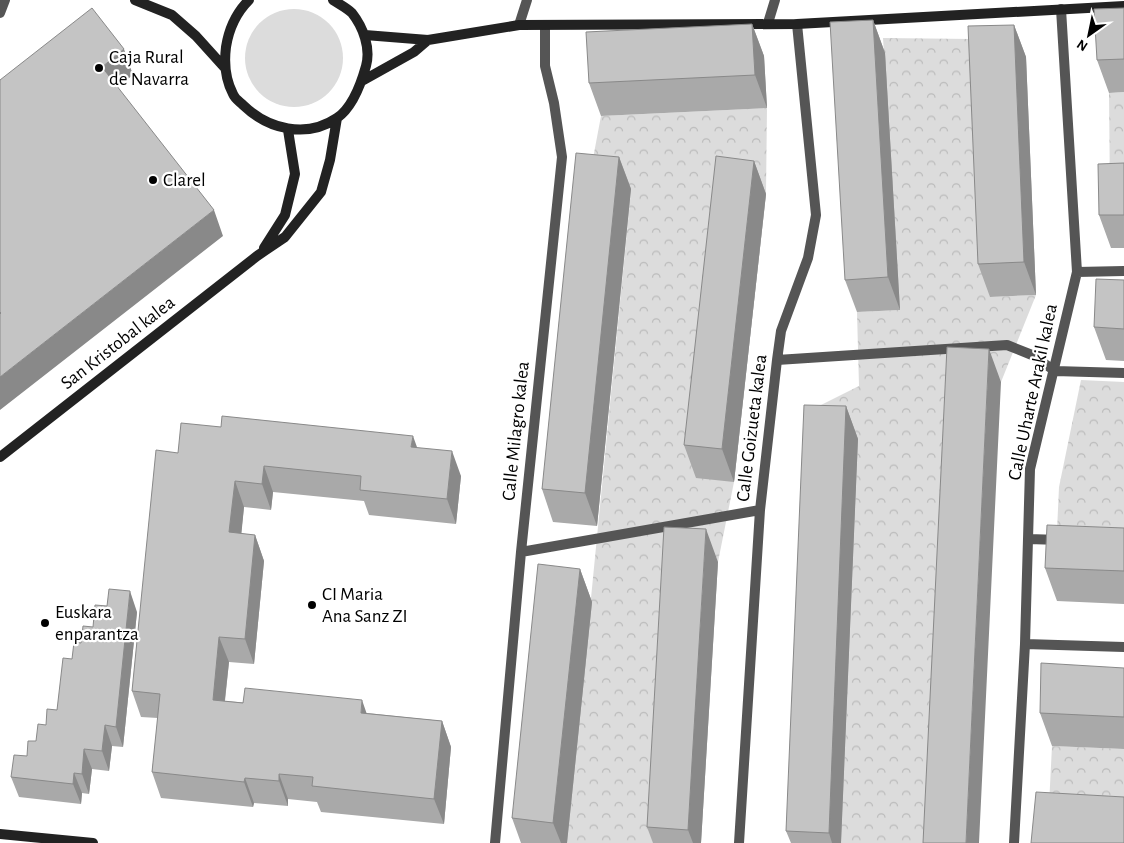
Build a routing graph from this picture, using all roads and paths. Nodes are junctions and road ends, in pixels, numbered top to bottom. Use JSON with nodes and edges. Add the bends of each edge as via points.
{"nodes":[{"id":1,"x":5,"y":0,"type":"edge"},
{"id":2,"x":135,"y":0,"type":"edge"},
{"id":3,"x":249,"y":0,"type":"edge"},
{"id":4,"x":333,"y":0,"type":"edge"},
{"id":5,"x":527,"y":0,"type":"edge"},
{"id":6,"x":775,"y":0,"type":"edge"},
{"id":7,"x":1124,"y":6,"type":"edge"},
{"id":8,"x":1062,"y":10,"type":"junction"},
{"id":9,"x":0,"y":13,"type":"edge"},
{"id":10,"x":768,"y":23,"type":"junction"},
{"id":11,"x":797,"y":24,"type":"junction"},
{"id":12,"x":519,"y":25,"type":"junction"},
{"id":13,"x":545,"y":25,"type":"junction"},
{"id":14,"x":365,"y":35,"type":"junction"},
{"id":15,"x":428,"y":40,"type":"junction"},
{"id":16,"x":224,"y":66,"type":"junction"},
{"id":17,"x":362,"y":81,"type":"junction"},
{"id":18,"x":337,"y":118,"type":"junction"},
{"id":19,"x":288,"y":130,"type":"junction"},
{"id":20,"x":257,"y":256,"type":"junction"},
{"id":21,"x":1124,"y":271,"type":"edge"},
{"id":22,"x":1077,"y":272,"type":"junction"},
{"id":23,"x":777,"y":360,"type":"junction"},
{"id":24,"x":1055,"y":371,"type":"junction"},
{"id":25,"x":1124,"y":373,"type":"edge"},
{"id":26,"x":0,"y":457,"type":"edge"},
{"id":27,"x":760,"y":510,"type":"junction"},
{"id":28,"x":1028,"y":539,"type":"junction"},
{"id":29,"x":1077,"y":541,"type":"edge"},
{"id":30,"x":521,"y":552,"type":"junction"},
{"id":31,"x":1025,"y":644,"type":"junction"},
{"id":32,"x":1124,"y":647,"type":"edge"},
{"id":33,"x":0,"y":834,"type":"edge"},
{"id":34,"x":0,"y":840,"type":"edge"},
{"id":35,"x":93,"y":843,"type":"edge"},
{"id":36,"x":495,"y":843,"type":"edge"},
{"id":37,"x":739,"y":843,"type":"edge"},
{"id":38,"x":1014,"y":843,"type":"edge"}],
"edges":[{"from":1,"to":9,"type":"street"},
{"from":2,"to":16,"type":"street","via":[[172,15]]},
{"from":3,"to":16,"type":"street","via":[[237,13],[227,41]]},
{"from":4,"to":14,"type":"street","via":[[351,12]]},
{"from":5,"to":12,"type":"street"},
{"from":6,"to":10,"type":"street"},
{"from":7,"to":8,"type":"street"},
{"from":8,"to":11,"type":"street"},
{"from":8,"to":22,"type":"street","name":"Calle Uharte Arakil kalea"},
{"from":10,"to":11,"type":"street"},
{"from":10,"to":13,"type":"street"},
{"from":11,"to":23,"type":"street","name":"Calle Goizueta kalea","via":[[816,215],[808,258],[781,331]]},
{"from":12,"to":13,"type":"street"},
{"from":12,"to":15,"type":"street"},
{"from":13,"to":30,"type":"street","name":"Calle Milagro kalea","via":[[545,66],[562,157]]},
{"from":14,"to":15,"type":"street"},
{"from":14,"to":17,"type":"street","via":[[367,61]]},
{"from":15,"to":17,"type":"street","via":[[414,52]]},
{"from":16,"to":19,"type":"street","via":[[233,96],[263,121]]},
{"from":17,"to":18,"type":"street","via":[[349,105]]},
{"from":18,"to":19,"type":"street","via":[[311,129]]},
{"from":18,"to":20,"type":"street","name":"San Kristobal kalea","via":[[321,192],[285,237]]},
{"from":19,"to":20,"type":"street","name":"San Kristobal kalea","via":[[295,174],[285,215]]},
{"from":20,"to":26,"type":"street","name":"San Kristobal kalea"},
{"from":21,"to":22,"type":"street"},
{"from":22,"to":24,"type":"street","name":"Calle Uharte Arakil kalea"},
{"from":23,"to":24,"type":"street","via":[[1007,345],[1032,355]]},
{"from":23,"to":27,"type":"street","name":"Calle Goizueta kalea"},
{"from":24,"to":25,"type":"street"},
{"from":24,"to":28,"type":"street","name":"Calle Uharte Arakil kalea","via":[[1030,469]]},
{"from":27,"to":30,"type":"street"},
{"from":27,"to":37,"type":"street","name":"Calle Goizueta kalea"},
{"from":28,"to":29,"type":"street"},
{"from":28,"to":31,"type":"street","name":"Calle Uharte Arakil kalea"},
{"from":30,"to":36,"type":"street","name":"Calle Milagro kalea"},
{"from":31,"to":32,"type":"street"},
{"from":31,"to":38,"type":"street","name":"Calle Uharte Arakil kalea"},
{"from":33,"to":34,"type":"street"},
{"from":33,"to":35,"type":"street"}]}
